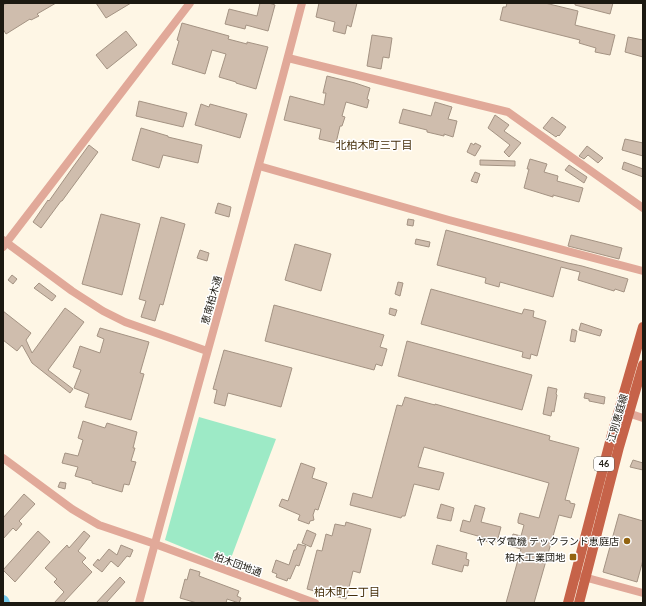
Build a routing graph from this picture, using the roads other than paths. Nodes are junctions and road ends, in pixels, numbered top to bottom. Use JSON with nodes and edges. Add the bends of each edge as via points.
{"nodes":[{"id":1,"x":190,"y":3,"type":"edge"},
{"id":2,"x":302,"y":3,"type":"edge"},
{"id":3,"x":288,"y":58,"type":"junction"},
{"id":4,"x":259,"y":166,"type":"junction"},
{"id":5,"x":643,"y":208,"type":"edge"},
{"id":6,"x":4,"y":244,"type":"edge"},
{"id":7,"x":643,"y":271,"type":"edge"},
{"id":8,"x":643,"y":327,"type":"edge"},
{"id":9,"x":208,"y":351,"type":"junction"},
{"id":10,"x":643,"y":365,"type":"edge"},
{"id":11,"x":628,"y":413,"type":"junction"},
{"id":12,"x":618,"y":415,"type":"junction"},
{"id":13,"x":643,"y":418,"type":"edge"},
{"id":14,"x":3,"y":458,"type":"edge"},
{"id":15,"x":155,"y":544,"type":"junction"},
{"id":16,"x":580,"y":577,"type":"junction"},
{"id":17,"x":643,"y":593,"type":"edge"},
{"id":18,"x":139,"y":603,"type":"edge"},
{"id":19,"x":315,"y":603,"type":"edge"},
{"id":20,"x":568,"y":603,"type":"edge"},
{"id":21,"x":579,"y":603,"type":"edge"}],
"edges":[{"from":1,"to":6,"type":"street"},
{"from":2,"to":3,"type":"street","name":"恵南柏木通"},
{"from":3,"to":4,"type":"street","name":"恵南柏木通"},
{"from":3,"to":5,"type":"street","via":[[508,112]]},
{"from":4,"to":7,"type":"street"},
{"from":4,"to":9,"type":"street","name":"恵南柏木通"},
{"from":6,"to":9,"type":"street","via":[[103,311],[125,322]]},
{"from":8,"to":12,"type":"main road","name":"江別恵庭線","number":"46"},
{"from":9,"to":15,"type":"street","name":"恵南柏木通"},
{"from":10,"to":11,"type":"main road","name":"江別恵庭線","number":"46"},
{"from":11,"to":12,"type":"street"},
{"from":11,"to":13,"type":"street"},
{"from":11,"to":16,"type":"main road","name":"江別恵庭線","number":"46"},
{"from":12,"to":16,"type":"main road","name":"江別恵庭線","number":"46"},
{"from":14,"to":15,"type":"street","name":"柏木団地通","via":[[99,525]]},
{"from":15,"to":18,"type":"street","name":"恵南柏木通"},
{"from":15,"to":19,"type":"street","name":"柏木団地通"},
{"from":16,"to":17,"type":"street"},
{"from":16,"to":20,"type":"main road","name":"江別恵庭線","number":"46"},
{"from":16,"to":21,"type":"main road","name":"江別恵庭線","number":"46"}]}
